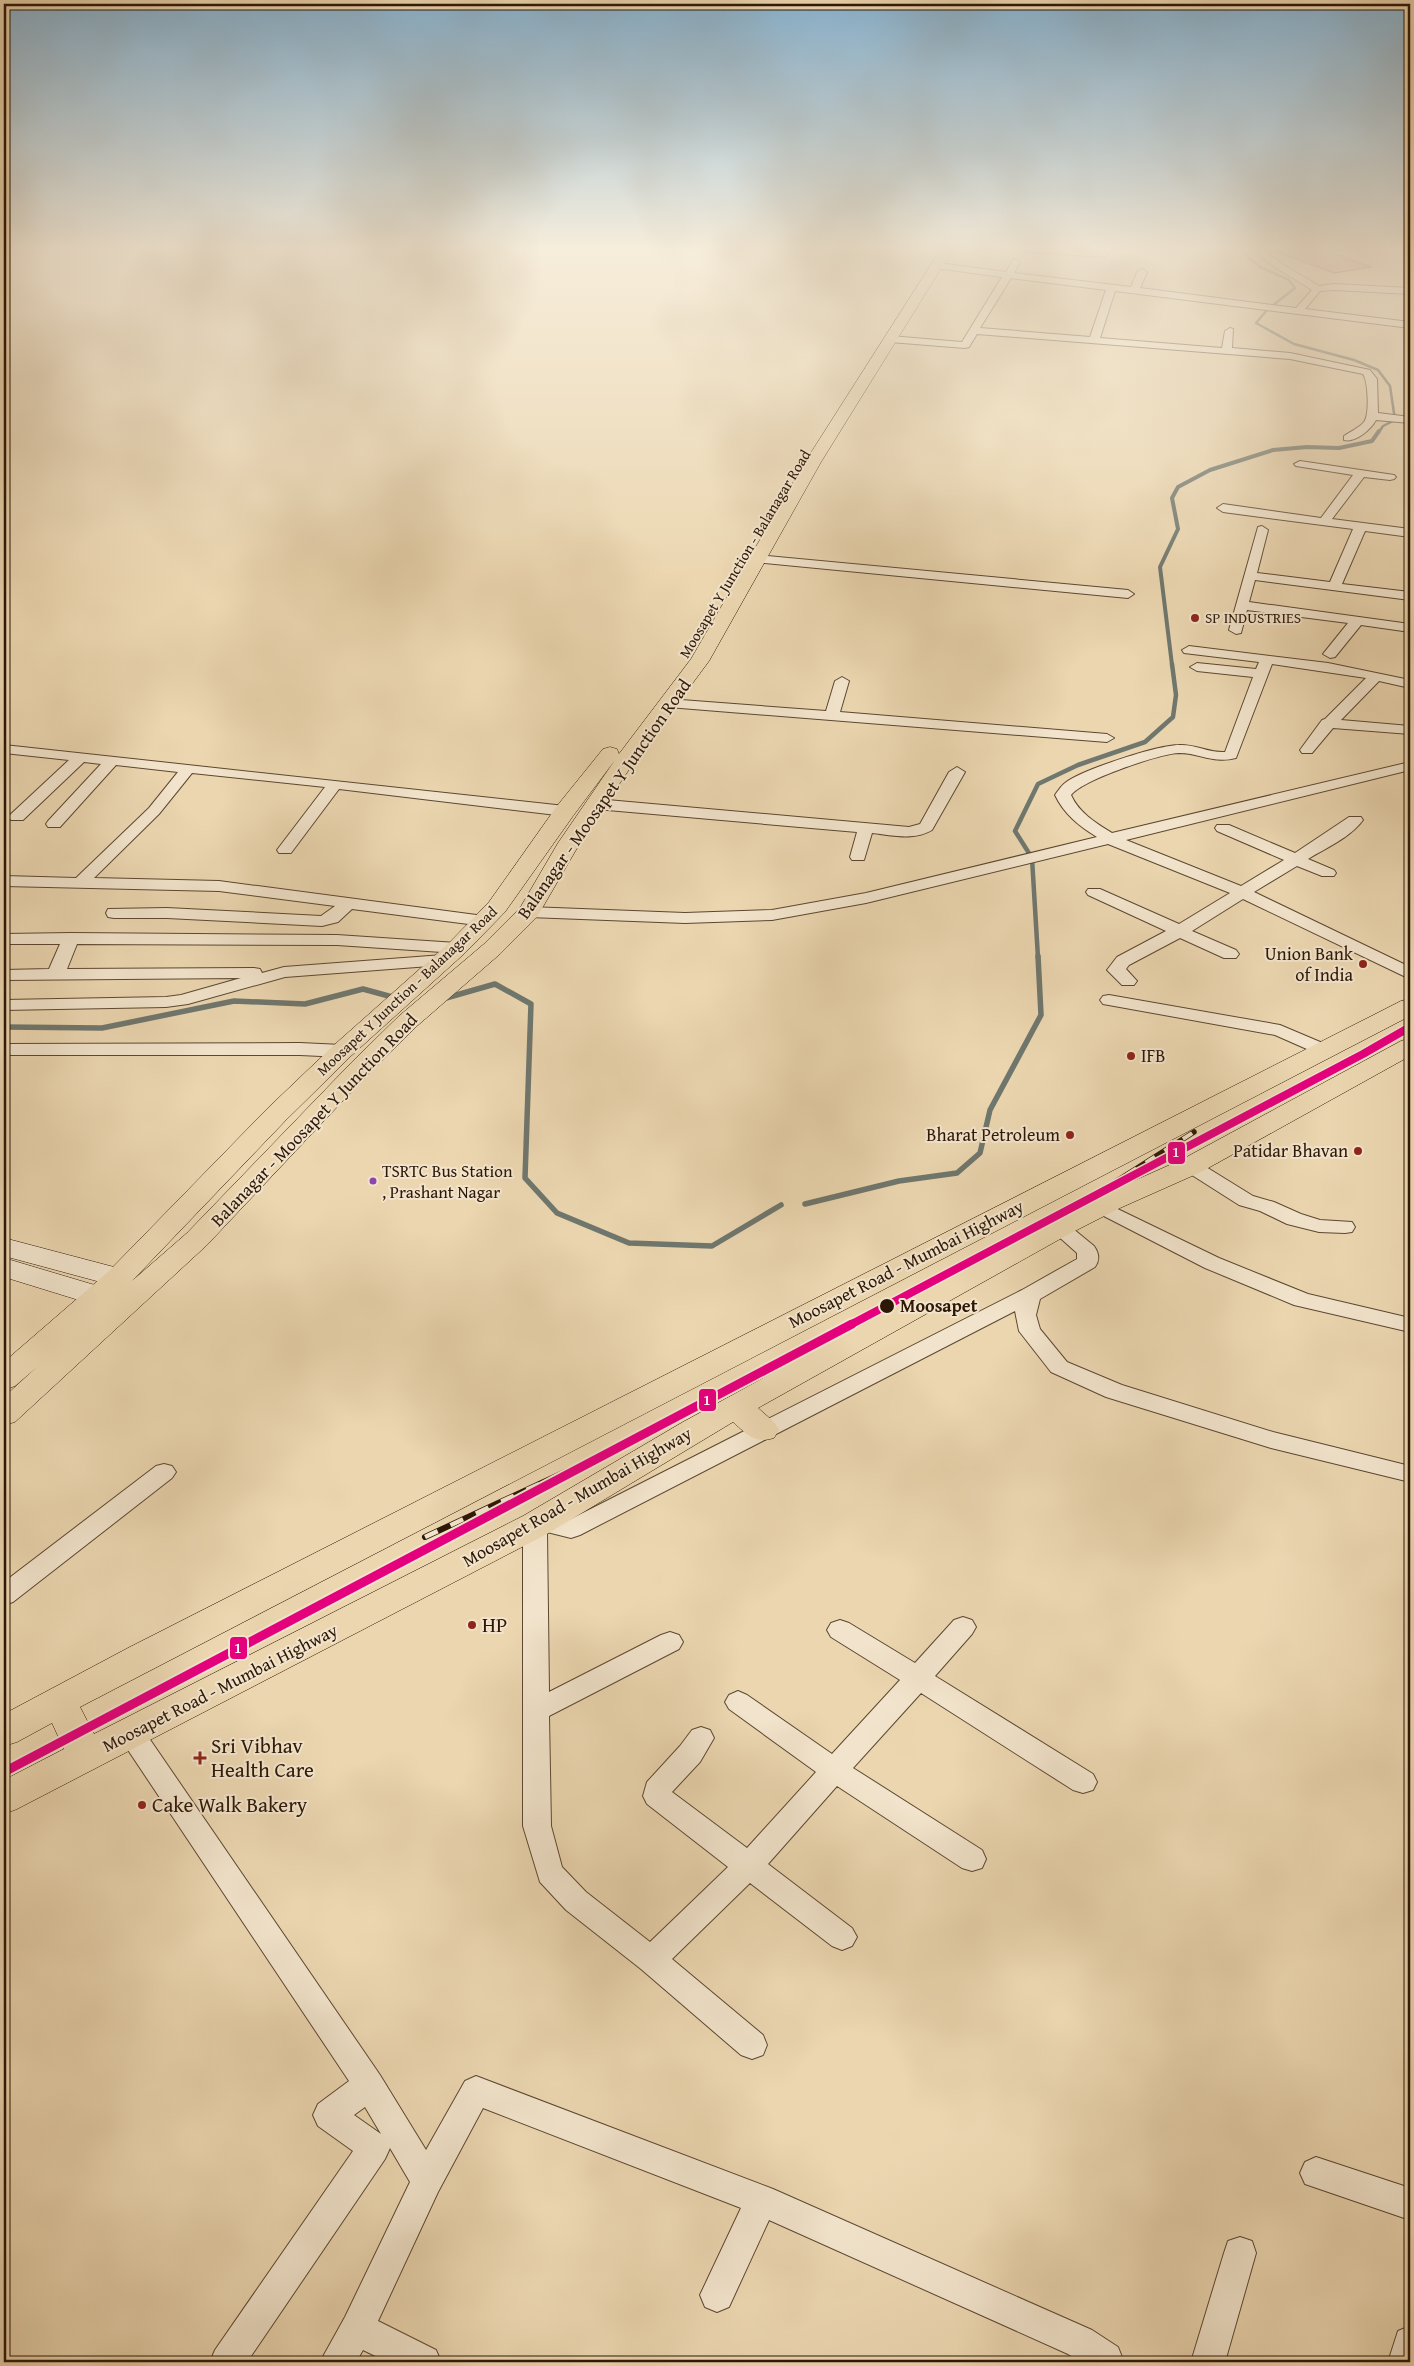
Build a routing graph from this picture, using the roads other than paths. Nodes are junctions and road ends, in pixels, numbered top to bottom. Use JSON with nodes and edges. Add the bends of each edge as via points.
{"nodes":[{"id":1,"x":867,"y":356,"type":"edge"},
{"id":2,"x":879,"y":356,"type":"edge"},
{"id":3,"x":1292,"y":356,"type":"edge"},
{"id":4,"x":1373,"y":416,"type":"junction"},
{"id":5,"x":1410,"y":420,"type":"edge"},
{"id":6,"x":1348,"y":438,"type":"dead end"},
{"id":7,"x":1300,"y":464,"type":"dead end"},
{"id":8,"x":1361,"y":473,"type":"junction"},
{"id":9,"x":1390,"y":477,"type":"dead end"},
{"id":10,"x":1223,"y":508,"type":"dead end"},
{"id":11,"x":1324,"y":522,"type":"junction"},
{"id":12,"x":1360,"y":527,"type":"junction"},
{"id":13,"x":1262,"y":530,"type":"dead end"},
{"id":14,"x":1410,"y":533,"type":"edge"},
{"id":15,"x":751,"y":550,"type":"junction"},
{"id":16,"x":1250,"y":576,"type":"junction"},
{"id":17,"x":1334,"y":587,"type":"junction"},
{"id":18,"x":1128,"y":594,"type":"dead end"},
{"id":19,"x":1410,"y":596,"type":"edge"},
{"id":20,"x":1242,"y":605,"type":"junction"},
{"id":21,"x":1357,"y":621,"type":"junction"},
{"id":22,"x":1410,"y":628,"type":"edge"},
{"id":23,"x":1236,"y":630,"type":"dead end"},
{"id":24,"x":1189,"y":650,"type":"dead end"},
{"id":25,"x":1330,"y":654,"type":"dead end"},
{"id":26,"x":1267,"y":659,"type":"junction"},
{"id":27,"x":1198,"y":667,"type":"dead end"},
{"id":28,"x":1261,"y":674,"type":"junction"},
{"id":29,"x":1376,"y":676,"type":"junction"},
{"id":30,"x":842,"y":682,"type":"dead end"},
{"id":31,"x":1410,"y":684,"type":"edge"},
{"id":32,"x":668,"y":703,"type":"junction"},
{"id":33,"x":832,"y":716,"type":"junction"},
{"id":34,"x":1327,"y":723,"type":"junction"},
{"id":35,"x":1410,"y":730,"type":"edge"},
{"id":36,"x":1107,"y":738,"type":"dead end"},
{"id":37,"x":1307,"y":750,"type":"dead end"},
{"id":38,"x":6,"y":751,"type":"edge"},
{"id":39,"x":80,"y":758,"type":"junction"},
{"id":40,"x":112,"y":761,"type":"junction"},
{"id":41,"x":1410,"y":766,"type":"edge"},
{"id":42,"x":188,"y":769,"type":"junction"},
{"id":43,"x":957,"y":772,"type":"dead end"},
{"id":44,"x":335,"y":784,"type":"junction"},
{"id":45,"x":596,"y":804,"type":"junction"},
{"id":46,"x":565,"y":811,"type":"junction"},
{"id":47,"x":17,"y":817,"type":"dead end"},
{"id":48,"x":1355,"y":820,"type":"dead end"},
{"id":49,"x":54,"y":824,"type":"dead end"},
{"id":50,"x":866,"y":828,"type":"junction"},
{"id":51,"x":1224,"y":828,"type":"dead end"},
{"id":52,"x":1110,"y":839,"type":"junction"},
{"id":53,"x":285,"y":850,"type":"dead end"},
{"id":54,"x":858,"y":857,"type":"dead end"},
{"id":55,"x":1295,"y":859,"type":"junction"},
{"id":56,"x":531,"y":862,"type":"junction"},
{"id":57,"x":556,"y":866,"type":"junction"},
{"id":58,"x":1328,"y":873,"type":"dead end"},
{"id":59,"x":4,"y":881,"type":"edge"},
{"id":60,"x":80,"y":883,"type":"junction"},
{"id":61,"x":1094,"y":892,"type":"dead end"},
{"id":62,"x":1241,"y":892,"type":"junction"},
{"id":63,"x":348,"y":903,"type":"junction"},
{"id":64,"x":529,"y":912,"type":"junction"},
{"id":65,"x":114,"y":913,"type":"dead end"},
{"id":66,"x":484,"y":920,"type":"junction"},
{"id":67,"x":1180,"y":931,"type":"junction"},
{"id":68,"x":71,"y":938,"type":"junction"},
{"id":69,"x":4,"y":939,"type":"edge"},
{"id":70,"x":1230,"y":954,"type":"dead end"},
{"id":71,"x":444,"y":958,"type":"junction"},
{"id":72,"x":284,"y":972,"type":"junction"},
{"id":73,"x":56,"y":974,"type":"junction"},
{"id":74,"x":1410,"y":974,"type":"edge"},
{"id":75,"x":4,"y":975,"type":"edge"},
{"id":76,"x":1128,"y":981,"type":"dead end"},
{"id":77,"x":1109,"y":1000,"type":"dead end"},
{"id":78,"x":4,"y":1005,"type":"edge"},
{"id":79,"x":1410,"y":1006,"type":"edge"},
{"id":80,"x":397,"y":1016,"type":"junction"},
{"id":81,"x":1410,"y":1046,"type":"edge"},
{"id":82,"x":4,"y":1050,"type":"edge"},
{"id":83,"x":342,"y":1052,"type":"junction"},
{"id":84,"x":1319,"y":1053,"type":"junction"},
{"id":85,"x":1374,"y":1066,"type":"junction"},
{"id":86,"x":1342,"y":1085,"type":"junction"},
{"id":87,"x":1190,"y":1166,"type":"junction"},
{"id":88,"x":1101,"y":1207,"type":"junction"},
{"id":89,"x":1345,"y":1227,"type":"dead end"},
{"id":90,"x":1059,"y":1228,"type":"junction"},
{"id":91,"x":4,"y":1247,"type":"edge"},
{"id":92,"x":4,"y":1268,"type":"edge"},
{"id":93,"x":108,"y":1287,"type":"junction"},
{"id":94,"x":1030,"y":1295,"type":"junction"},
{"id":95,"x":1410,"y":1325,"type":"edge"},
{"id":96,"x":4,"y":1379,"type":"edge"},
{"id":97,"x":736,"y":1407,"type":"junction"},
{"id":98,"x":4,"y":1414,"type":"edge"},
{"id":99,"x":763,"y":1430,"type":"junction"},
{"id":100,"x":164,"y":1472,"type":"dead end"},
{"id":101,"x":1410,"y":1474,"type":"edge"},
{"id":102,"x":543,"y":1520,"type":"junction"},
{"id":103,"x":4,"y":1595,"type":"edge"},
{"id":104,"x":963,"y":1628,"type":"dead end"},
{"id":105,"x":840,"y":1630,"type":"dead end"},
{"id":106,"x":670,"y":1642,"type":"dead end"},
{"id":107,"x":918,"y":1678,"type":"junction"},
{"id":108,"x":59,"y":1701,"type":"junction"},
{"id":109,"x":738,"y":1702,"type":"dead end"},
{"id":110,"x":536,"y":1710,"type":"junction"},
{"id":111,"x":4,"y":1731,"type":"edge"},
{"id":112,"x":132,"y":1733,"type":"junction"},
{"id":113,"x":701,"y":1738,"type":"dead end"},
{"id":114,"x":86,"y":1756,"type":"junction"},
{"id":115,"x":835,"y":1771,"type":"junction"},
{"id":116,"x":1083,"y":1782,"type":"dead end"},
{"id":117,"x":4,"y":1798,"type":"edge"},
{"id":118,"x":972,"y":1859,"type":"dead end"},
{"id":119,"x":749,"y":1865,"type":"junction"},
{"id":120,"x":842,"y":1936,"type":"dead end"},
{"id":121,"x":651,"y":1960,"type":"junction"},
{"id":122,"x":752,"y":2045,"type":"dead end"},
{"id":123,"x":369,"y":2085,"type":"junction"},
{"id":124,"x":1316,"y":2173,"type":"dead end"},
{"id":125,"x":427,"y":2181,"type":"junction"},
{"id":126,"x":762,"y":2200,"type":"junction"},
{"id":127,"x":1410,"y":2204,"type":"edge"},
{"id":128,"x":1240,"y":2253,"type":"dead end"},
{"id":129,"x":717,"y":2295,"type":"dead end"},
{"id":130,"x":357,"y":2329,"type":"junction"},
{"id":131,"x":1410,"y":2343,"type":"edge"},
{"id":132,"x":227,"y":2362,"type":"edge"},
{"id":133,"x":337,"y":2362,"type":"edge"},
{"id":134,"x":424,"y":2362,"type":"edge"},
{"id":135,"x":1107,"y":2362,"type":"edge"},
{"id":136,"x":1208,"y":2362,"type":"edge"},
{"id":137,"x":1405,"y":2362,"type":"edge"}],
"edges":[{"from":1,"to":15,"type":"main road","name":"Moosapet Y Junction - Balanagar Road"},
{"from":2,"to":15,"type":"main road","name":"Balanagar - Moosapet Y Junction Road","via":[[813,462]]},
{"from":3,"to":4,"type":"street","via":[[1366,372],[1372,379]]},
{"from":4,"to":5,"type":"street"},
{"from":4,"to":6,"type":"street","via":[[1368,425]]},
{"from":7,"to":8,"type":"street"},
{"from":8,"to":9,"type":"street"},
{"from":8,"to":11,"type":"street"},
{"from":10,"to":11,"type":"street"},
{"from":11,"to":12,"type":"street"},
{"from":12,"to":14,"type":"street"},
{"from":12,"to":17,"type":"street"},
{"from":13,"to":16,"type":"street"},
{"from":15,"to":18,"type":"street"},
{"from":15,"to":32,"type":"main road","name":"Balanagar - Moosapet Y Junction Road","via":[[700,661]]},
{"from":15,"to":46,"type":"main road","name":"Moosapet Y Junction - Balanagar Road","via":[[653,699]]},
{"from":16,"to":17,"type":"street"},
{"from":16,"to":20,"type":"street"},
{"from":17,"to":19,"type":"street"},
{"from":20,"to":21,"type":"street"},
{"from":20,"to":23,"type":"street"},
{"from":21,"to":22,"type":"street"},
{"from":21,"to":25,"type":"street"},
{"from":24,"to":26,"type":"street"},
{"from":26,"to":28,"type":"street"},
{"from":26,"to":29,"type":"street"},
{"from":27,"to":28,"type":"street"},
{"from":28,"to":52,"type":"street","via":[[1230,755],[1212,757],[1174,748],[1071,786],[1063,795],[1068,806],[1085,824]]},
{"from":29,"to":31,"type":"street"},
{"from":29,"to":34,"type":"street"},
{"from":30,"to":33,"type":"street"},
{"from":32,"to":33,"type":"street"},
{"from":32,"to":45,"type":"main road","name":"Balanagar - Moosapet Y Junction Road"},
{"from":33,"to":36,"type":"street"},
{"from":34,"to":35,"type":"street"},
{"from":34,"to":37,"type":"street"},
{"from":38,"to":39,"type":"street"},
{"from":39,"to":40,"type":"street"},
{"from":39,"to":47,"type":"street"},
{"from":40,"to":42,"type":"street"},
{"from":40,"to":49,"type":"street"},
{"from":41,"to":52,"type":"street"},
{"from":42,"to":44,"type":"street"},
{"from":42,"to":60,"type":"street","via":[[154,812]]},
{"from":43,"to":50,"type":"street","via":[[926,827],[920,831]]},
{"from":44,"to":46,"type":"street"},
{"from":44,"to":53,"type":"street"},
{"from":45,"to":50,"type":"street"},
{"from":45,"to":57,"type":"main road","name":"Balanagar - Moosapet Y Junction Road"},
{"from":46,"to":56,"type":"main road","name":"Moosapet Y Junction - Balanagar Road"},
{"from":48,"to":55,"type":"street"},
{"from":50,"to":54,"type":"street"},
{"from":51,"to":55,"type":"street"},
{"from":52,"to":62,"type":"street"},
{"from":52,"to":64,"type":"street","via":[[866,898],[772,914],[685,918]]},
{"from":55,"to":58,"type":"street"},
{"from":55,"to":62,"type":"street"},
{"from":56,"to":57,"type":"main road"},
{"from":56,"to":66,"type":"main road","name":"Moosapet Y Junction - Balanagar Road"},
{"from":57,"to":64,"type":"main road","name":"Balanagar - Moosapet Y Junction Road"},
{"from":59,"to":60,"type":"street"},
{"from":60,"to":63,"type":"street","via":[[219,886]]},
{"from":61,"to":67,"type":"street"},
{"from":62,"to":67,"type":"street"},
{"from":62,"to":74,"type":"street"},
{"from":63,"to":65,"type":"street","via":[[332,918],[322,921]]},
{"from":63,"to":66,"type":"street"},
{"from":64,"to":80,"type":"main road","name":"Balanagar - Moosapet Y Junction Road","via":[[466,971]]},
{"from":66,"to":71,"type":"main road","name":"Moosapet Y Junction - Balanagar Road"},
{"from":67,"to":70,"type":"street"},
{"from":67,"to":76,"type":"street","via":[[1123,961],[1116,970]]},
{"from":68,"to":69,"type":"street"},
{"from":68,"to":71,"type":"street","via":[[337,940]]},
{"from":68,"to":73,"type":"street"},
{"from":71,"to":72,"type":"street"},
{"from":71,"to":80,"type":"main road","name":"Moosapet Y Junction - Balanagar Road"},
{"from":72,"to":73,"type":"street"},
{"from":72,"to":78,"type":"street","via":[[166,1002]]},
{"from":73,"to":75,"type":"street"},
{"from":77,"to":84,"type":"street","via":[[1280,1030]]},
{"from":79,"to":84,"type":"main road","name":"Moosapet Road - Mumbai Highway"},
{"from":80,"to":83,"type":"main road","name":"Moosapet Y Junction - Balanagar Road"},
{"from":80,"to":98,"type":"main road","name":"Balanagar - Moosapet Y Junction Road","via":[[343,1085],[197,1239]]},
{"from":81,"to":85,"type":"main road","name":"Moosapet Road - Mumbai Highway"},
{"from":82,"to":83,"type":"street","via":[[300,1048]]},
{"from":83,"to":93,"type":"main road","name":"Moosapet Y Junction - Balanagar Road"},
{"from":84,"to":85,"type":"main road","via":[[1352,1065]]},
{"from":84,"to":86,"type":"main road","via":[[1318,1064],[1328,1068]]},
{"from":84,"to":108,"type":"main road","name":"Moosapet Road - Mumbai Highway"},
{"from":85,"to":86,"type":"main road","name":"Moosapet Road - Mumbai Highway"},
{"from":86,"to":87,"type":"main road","name":"Moosapet Road - Mumbai Highway"},
{"from":87,"to":88,"type":"main road","name":"Moosapet Road - Mumbai Highway"},
{"from":87,"to":89,"type":"street","via":[[1246,1201],[1319,1226]]},
{"from":88,"to":90,"type":"main road","name":"Moosapet Road - Mumbai Highway"},
{"from":88,"to":95,"type":"street","via":[[1212,1263],[1302,1300]]},
{"from":90,"to":94,"type":"street","via":[[1087,1251],[1088,1262]]},
{"from":90,"to":97,"type":"main road","name":"Moosapet Road - Mumbai Highway"},
{"from":91,"to":93,"type":"street"},
{"from":92,"to":93,"type":"street"},
{"from":93,"to":96,"type":"main road","name":"Moosapet Y Junction - Balanagar Road"},
{"from":94,"to":99,"type":"street"},
{"from":94,"to":101,"type":"street","via":[[1024,1315],[1030,1331],[1058,1367],[1114,1391],[1271,1440]]},
{"from":97,"to":99,"type":"main road"},
{"from":97,"to":102,"type":"main road","name":"Moosapet Road - Mumbai Highway"},
{"from":99,"to":102,"type":"street","via":[[571,1529]]},
{"from":100,"to":103,"type":"street"},
{"from":102,"to":110,"type":"street"},
{"from":102,"to":112,"type":"main road","name":"Moosapet Road - Mumbai Highway"},
{"from":104,"to":107,"type":"street"},
{"from":105,"to":107,"type":"street"},
{"from":106,"to":110,"type":"street"},
{"from":107,"to":115,"type":"street"},
{"from":107,"to":116,"type":"street"},
{"from":108,"to":111,"type":"main road","name":"Moosapet Road - Mumbai Highway"},
{"from":108,"to":114,"type":"main road"},
{"from":109,"to":115,"type":"street"},
{"from":110,"to":121,"type":"street","via":[[537,1826],[550,1873],[576,1901]]},
{"from":112,"to":114,"type":"main road","name":"Moosapet Road - Mumbai Highway"},
{"from":112,"to":123,"type":"street"},
{"from":113,"to":119,"type":"street","via":[[657,1790],[657,1796]]},
{"from":114,"to":117,"type":"main road","name":"Moosapet Road - Mumbai Highway"},
{"from":115,"to":118,"type":"street"},
{"from":115,"to":119,"type":"street"},
{"from":119,"to":120,"type":"street"},
{"from":119,"to":121,"type":"street"},
{"from":121,"to":122,"type":"street"},
{"from":123,"to":125,"type":"street"},
{"from":123,"to":132,"type":"street","via":[[329,2115],[374,2148]]},
{"from":124,"to":127,"type":"street"},
{"from":125,"to":126,"type":"street","via":[[476,2091]]},
{"from":125,"to":130,"type":"street"},
{"from":126,"to":129,"type":"street"},
{"from":126,"to":135,"type":"street","via":[[1080,2342]]},
{"from":128,"to":136,"type":"street"},
{"from":130,"to":133,"type":"street"},
{"from":130,"to":134,"type":"street"},
{"from":131,"to":137,"type":"street"}]}
